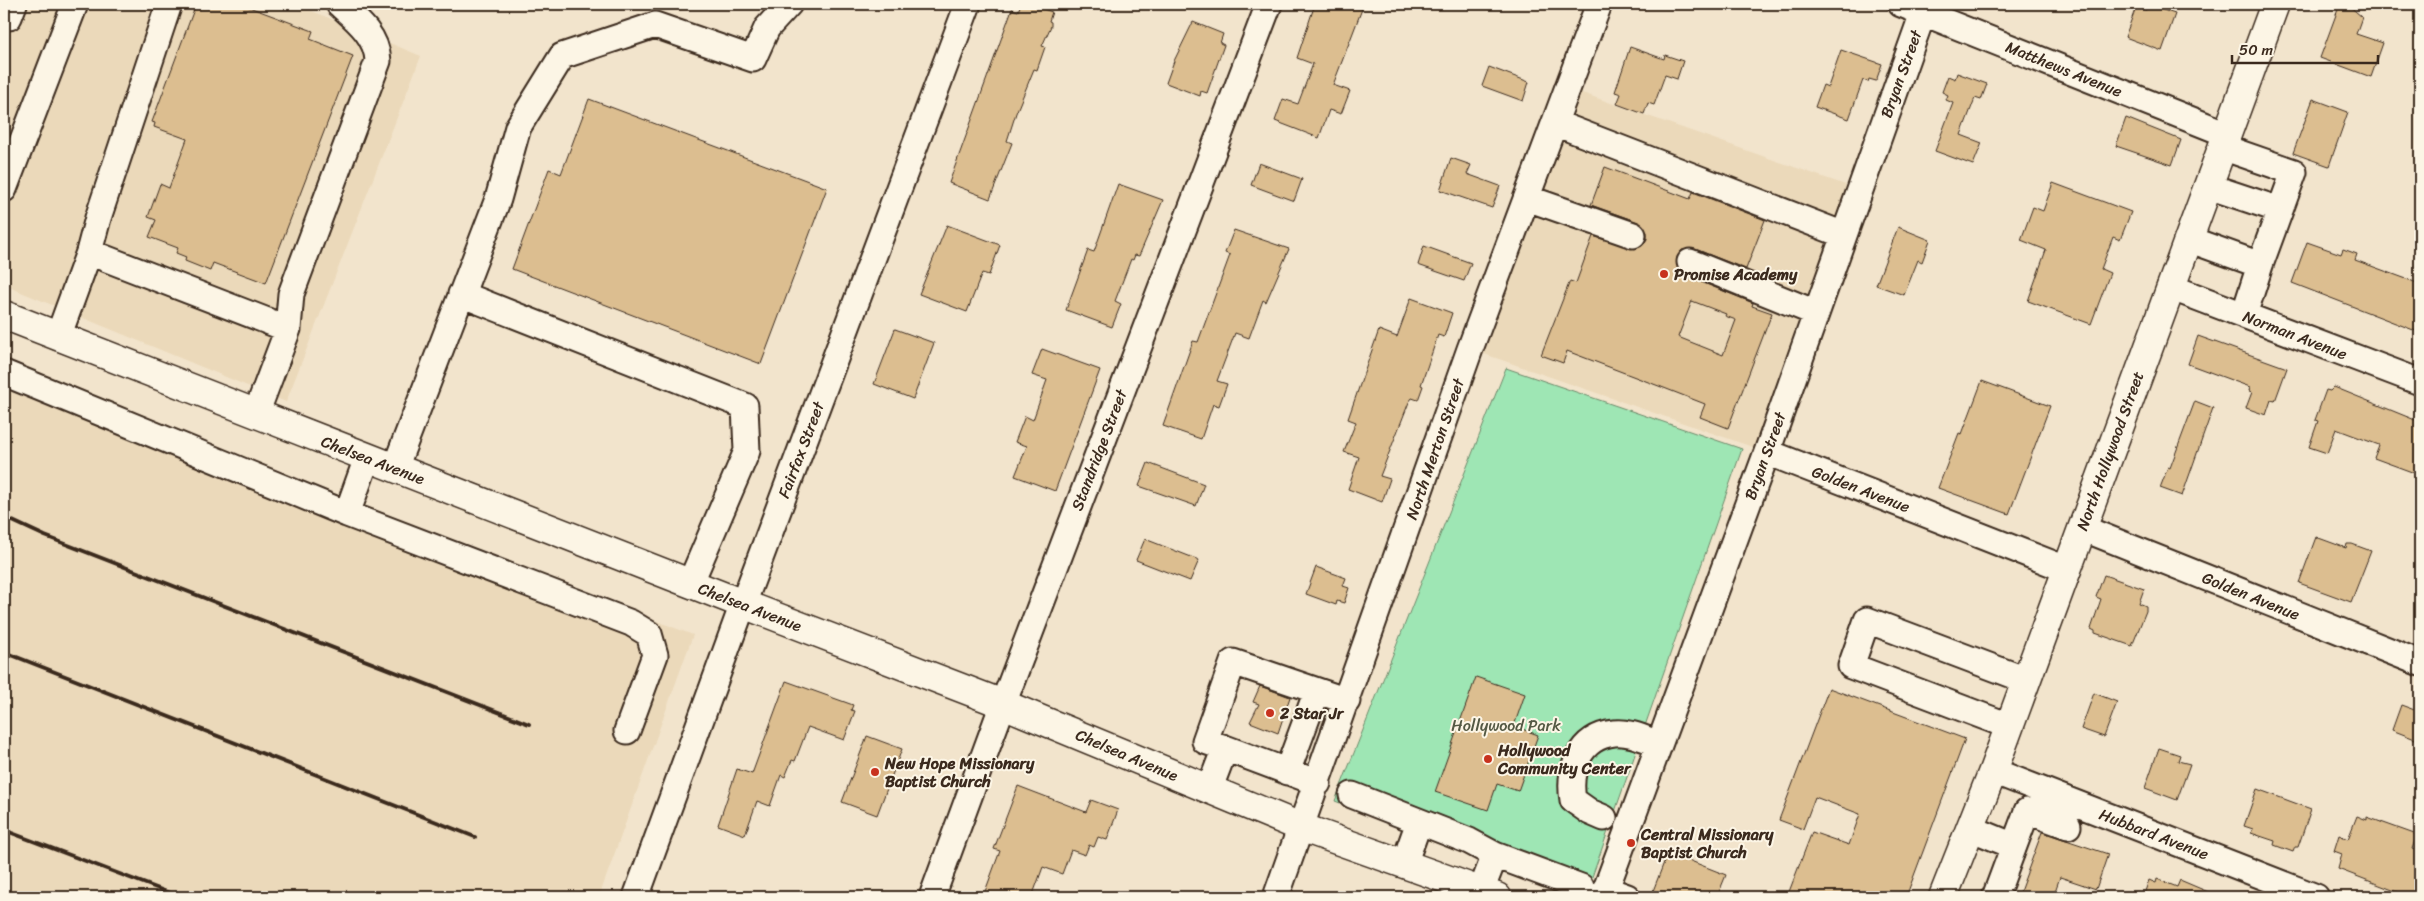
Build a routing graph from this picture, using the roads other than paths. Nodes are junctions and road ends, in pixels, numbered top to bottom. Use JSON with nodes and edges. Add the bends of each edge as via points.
{"nodes":[{"id":1,"x":14,"y":4,"type":"edge"},
{"id":2,"x":75,"y":4,"type":"edge"},
{"id":3,"x":169,"y":4,"type":"edge"},
{"id":4,"x":339,"y":4,"type":"edge"},
{"id":5,"x":789,"y":4,"type":"edge"},
{"id":6,"x":968,"y":4,"type":"edge"},
{"id":7,"x":1269,"y":4,"type":"edge"},
{"id":8,"x":1600,"y":4,"type":"edge"},
{"id":9,"x":1900,"y":4,"type":"edge"},
{"id":10,"x":2276,"y":4,"type":"edge"},
{"id":11,"x":1923,"y":13,"type":"junction"},
{"id":12,"x":4,"y":17,"type":"edge"},
{"id":13,"x":1555,"y":123,"type":"junction"},
{"id":14,"x":2225,"y":140,"type":"junction"},
{"id":15,"x":2208,"y":186,"type":"junction"},
{"id":16,"x":4,"y":189,"type":"edge"},
{"id":17,"x":1527,"y":198,"type":"junction"},
{"id":18,"x":2280,"y":210,"type":"junction"},
{"id":19,"x":1633,"y":234,"type":"dead end"},
{"id":20,"x":1844,"y":235,"type":"junction"},
{"id":21,"x":2188,"y":239,"type":"junction"},
{"id":22,"x":89,"y":252,"type":"junction"},
{"id":23,"x":1690,"y":262,"type":"dead end"},
{"id":24,"x":2260,"y":265,"type":"junction"},
{"id":25,"x":2170,"y":287,"type":"junction"},
{"id":26,"x":461,"y":294,"type":"junction"},
{"id":27,"x":1816,"y":313,"type":"junction"},
{"id":28,"x":4,"y":315,"type":"edge"},
{"id":29,"x":2244,"y":315,"type":"junction"},
{"id":30,"x":288,"y":329,"type":"junction"},
{"id":31,"x":58,"y":337,"type":"junction"},
{"id":32,"x":4,"y":373,"type":"edge"},
{"id":33,"x":2420,"y":382,"type":"edge"},
{"id":34,"x":256,"y":414,"type":"junction"},
{"id":35,"x":1767,"y":452,"type":"junction"},
{"id":36,"x":367,"y":458,"type":"junction"},
{"id":37,"x":395,"y":468,"type":"junction"},
{"id":38,"x":347,"y":514,"type":"junction"},
{"id":39,"x":2082,"y":528,"type":"junction"},
{"id":40,"x":2066,"y":569,"type":"junction"},
{"id":41,"x":690,"y":584,"type":"junction"},
{"id":42,"x":743,"y":604,"type":"junction"},
{"id":43,"x":2420,"y":663,"type":"edge"},
{"id":44,"x":2026,"y":680,"type":"junction"},
{"id":45,"x":1317,"y":691,"type":"junction"},
{"id":46,"x":1347,"y":701,"type":"junction"},
{"id":47,"x":1003,"y":704,"type":"junction"},
{"id":48,"x":2009,"y":726,"type":"junction"},
{"id":49,"x":626,"y":731,"type":"dead end"},
{"id":50,"x":1659,"y":744,"type":"junction"},
{"id":51,"x":1226,"y":748,"type":"junction"},
{"id":52,"x":1993,"y":771,"type":"junction"},
{"id":53,"x":1288,"y":772,"type":"junction"},
{"id":54,"x":1318,"y":783,"type":"junction"},
{"id":55,"x":1209,"y":790,"type":"junction"},
{"id":56,"x":1352,"y":795,"type":"dead end"},
{"id":57,"x":1604,"y":818,"type":"dead end"},
{"id":58,"x":1419,"y":822,"type":"junction"},
{"id":59,"x":2068,"y":826,"type":"dead end"},
{"id":60,"x":1302,"y":828,"type":"junction"},
{"id":61,"x":1970,"y":828,"type":"junction"},
{"id":62,"x":2014,"y":846,"type":"junction"},
{"id":63,"x":1495,"y":855,"type":"junction"},
{"id":64,"x":1404,"y":864,"type":"junction"},
{"id":65,"x":1604,"y":893,"type":"edge"},
{"id":66,"x":1489,"y":894,"type":"edge"},
{"id":67,"x":636,"y":897,"type":"edge"},
{"id":68,"x":932,"y":897,"type":"edge"},
{"id":69,"x":1276,"y":897,"type":"edge"},
{"id":70,"x":1943,"y":897,"type":"edge"},
{"id":71,"x":1994,"y":897,"type":"edge"},
{"id":72,"x":2316,"y":897,"type":"edge"}],
"edges":[{"from":1,"to":12,"type":"street","via":[[9,17]]},
{"from":2,"to":16,"type":"street"},
{"from":3,"to":22,"type":"street"},
{"from":4,"to":30,"type":"street","via":[[363,26],[377,48],[378,61],[291,294]]},
{"from":5,"to":26,"type":"street","via":[[767,28],[753,59],[655,25],[562,56],[518,127],[498,199]]},
{"from":6,"to":42,"type":"street","name":"Fairfax Street"},
{"from":7,"to":47,"type":"street","name":"Standridge Street"},
{"from":8,"to":13,"type":"street","name":"North Merton Street"},
{"from":9,"to":11,"type":"street","name":"Matthews Avenue"},
{"from":10,"to":14,"type":"main road","name":"North Hollywood Street"},
{"from":11,"to":14,"type":"street","name":"Matthews Avenue"},
{"from":11,"to":20,"type":"street","name":"Bryan Street"},
{"from":13,"to":17,"type":"street","name":"North Merton Street"},
{"from":13,"to":20,"type":"street"},
{"from":14,"to":15,"type":"main road","name":"North Hollywood Street"},
{"from":14,"to":18,"type":"street","name":"Matthews Avenue","via":[[2294,172]]},
{"from":15,"to":18,"type":"street"},
{"from":15,"to":21,"type":"main road","name":"North Hollywood Street"},
{"from":17,"to":19,"type":"street"},
{"from":17,"to":46,"type":"street","name":"North Merton Street","via":[[1470,349]]},
{"from":18,"to":24,"type":"street"},
{"from":20,"to":27,"type":"street","name":"Bryan Street"},
{"from":21,"to":24,"type":"street"},
{"from":21,"to":25,"type":"main road","name":"North Hollywood Street"},
{"from":22,"to":30,"type":"street"},
{"from":22,"to":31,"type":"street"},
{"from":23,"to":27,"type":"street"},
{"from":24,"to":29,"type":"street"},
{"from":25,"to":29,"type":"street","name":"Norman Avenue"},
{"from":25,"to":39,"type":"main road","name":"North Hollywood Street"},
{"from":26,"to":37,"type":"street"},
{"from":26,"to":41,"type":"street","via":[[745,406],[747,451]]},
{"from":27,"to":35,"type":"street","name":"Bryan Street"},
{"from":28,"to":31,"type":"main road","name":"Chelsea Avenue"},
{"from":29,"to":33,"type":"street","name":"Norman Avenue"},
{"from":30,"to":34,"type":"street"},
{"from":31,"to":34,"type":"main road","name":"Chelsea Avenue"},
{"from":32,"to":38,"type":"street"},
{"from":34,"to":36,"type":"main road","name":"Chelsea Avenue"},
{"from":35,"to":40,"type":"street","name":"Golden Avenue"},
{"from":35,"to":50,"type":"street","name":"Bryan Street"},
{"from":36,"to":37,"type":"main road","name":"Chelsea Avenue"},
{"from":36,"to":38,"type":"street"},
{"from":37,"to":41,"type":"main road","name":"Chelsea Avenue"},
{"from":38,"to":49,"type":"street","via":[[631,623],[649,634],[654,655]]},
{"from":39,"to":40,"type":"main road","name":"North Hollywood Street"},
{"from":39,"to":43,"type":"street","name":"Golden Avenue"},
{"from":40,"to":44,"type":"main road","name":"North Hollywood Street"},
{"from":41,"to":42,"type":"main road","name":"Chelsea Avenue"},
{"from":42,"to":47,"type":"main road","name":"Chelsea Avenue"},
{"from":42,"to":67,"type":"street","name":"Fairfax Street"},
{"from":44,"to":48,"type":"main road","name":"North Hollywood Street"},
{"from":44,"to":48,"type":"street","via":[[1867,620],[1851,666]]},
{"from":45,"to":46,"type":"street"},
{"from":45,"to":51,"type":"street","via":[[1233,662],[1205,741]]},
{"from":45,"to":53,"type":"street"},
{"from":46,"to":54,"type":"street","name":"North Merton Street"},
{"from":47,"to":55,"type":"main road","name":"Chelsea Avenue"},
{"from":47,"to":68,"type":"street","name":"Standridge Street"},
{"from":48,"to":52,"type":"main road","name":"North Hollywood Street"},
{"from":50,"to":57,"type":"street","via":[[1628,733],[1614,733],[1592,739],[1578,756],[1571,784],[1573,800]]},
{"from":50,"to":65,"type":"street","name":"Bryan Street"},
{"from":51,"to":53,"type":"street"},
{"from":51,"to":55,"type":"street"},
{"from":52,"to":61,"type":"main road","name":"North Hollywood Street"},
{"from":52,"to":72,"type":"street","name":"Hubbard Avenue"},
{"from":53,"to":54,"type":"street"},
{"from":54,"to":60,"type":"street","name":"North Merton Street"},
{"from":55,"to":60,"type":"main road","name":"Chelsea Avenue"},
{"from":56,"to":58,"type":"street"},
{"from":58,"to":63,"type":"street"},
{"from":58,"to":64,"type":"street"},
{"from":59,"to":62,"type":"street","via":[[2027,811]]},
{"from":60,"to":64,"type":"main road","name":"Chelsea Avenue"},
{"from":60,"to":69,"type":"street","name":"North Merton Street"},
{"from":61,"to":62,"type":"street"},
{"from":61,"to":70,"type":"main road","name":"North Hollywood Street"},
{"from":62,"to":71,"type":"street"},
{"from":63,"to":65,"type":"street"},
{"from":63,"to":66,"type":"street"},
{"from":64,"to":66,"type":"main road","name":"Chelsea Avenue"}]}
